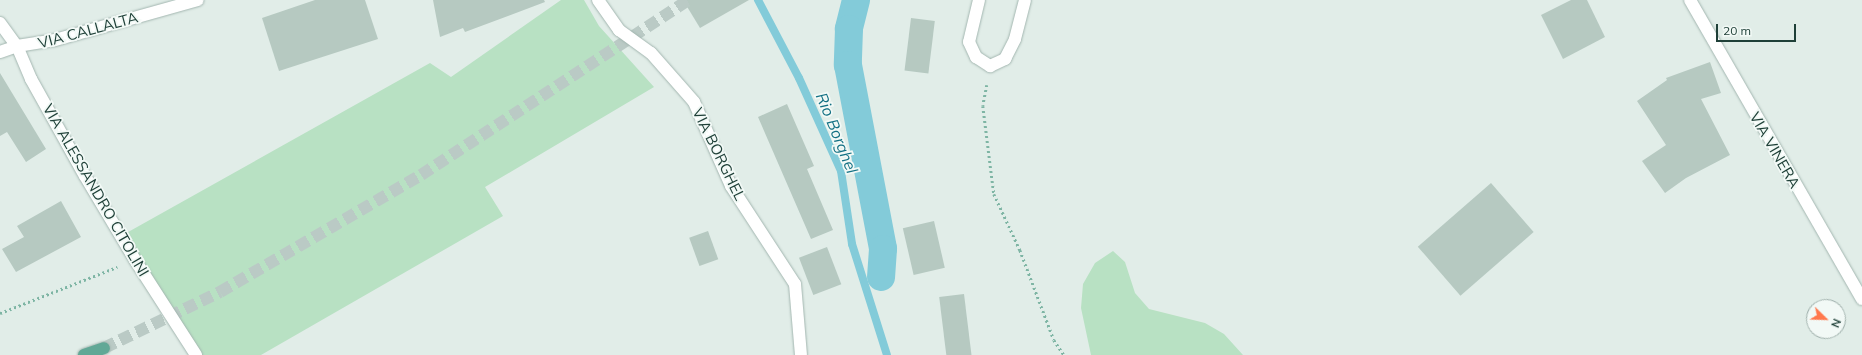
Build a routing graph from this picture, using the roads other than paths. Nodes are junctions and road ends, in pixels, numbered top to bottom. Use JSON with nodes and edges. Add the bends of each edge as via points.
{"nodes":[{"id":1,"x":198,"y":0,"type":"edge"},
{"id":2,"x":598,"y":0,"type":"edge"},
{"id":3,"x":979,"y":0,"type":"edge"},
{"id":4,"x":1025,"y":0,"type":"edge"},
{"id":5,"x":1690,"y":0,"type":"edge"},
{"id":6,"x":0,"y":23,"type":"edge"},
{"id":7,"x":17,"y":46,"type":"junction"},
{"id":8,"x":0,"y":52,"type":"edge"},
{"id":9,"x":1862,"y":299,"type":"edge"},
{"id":10,"x":104,"y":348,"type":"tunnel mouth"},
{"id":11,"x":84,"y":355,"type":"edge"},
{"id":12,"x":196,"y":355,"type":"edge"},
{"id":13,"x":801,"y":355,"type":"edge"}],
"edges":[{"from":1,"to":7,"type":"street","name":"VIA CALLALTA","via":[[55,40]]},
{"from":2,"to":13,"type":"street","name":"VIA BORGHEL","via":[[619,30],[651,53],[694,102],[731,186],[795,284]]},
{"from":3,"to":4,"type":"street","via":[[969,42],[976,56],[990,66],[1005,59],[1015,39]]},
{"from":5,"to":9,"type":"street","name":"VIA VINERA"},
{"from":6,"to":7,"type":"street","name":"VIA ALESSANDRO CITOLINI"},
{"from":7,"to":8,"type":"street","name":"VIA CALLALTA"},
{"from":7,"to":12,"type":"street","name":"VIA ALESSANDRO CITOLINI","via":[[31,78],[135,260]]},
{"from":10,"to":11,"type":"main road"}]}
